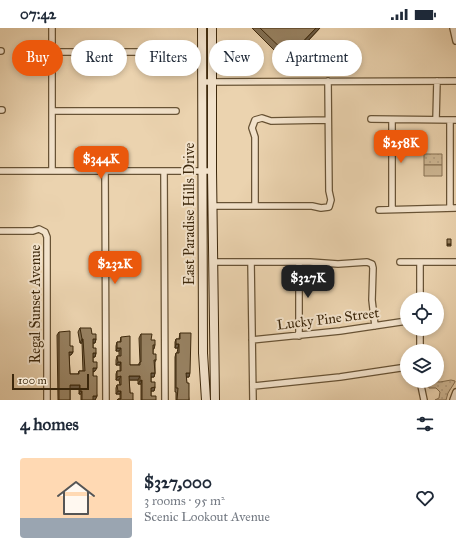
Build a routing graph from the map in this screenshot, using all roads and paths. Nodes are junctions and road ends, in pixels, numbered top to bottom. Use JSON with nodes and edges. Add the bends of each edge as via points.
{"nodes":[{"id":1,"x":52,"y":28,"type":"edge"},
{"id":2,"x":202,"y":28,"type":"edge"},
{"id":3,"x":212,"y":28,"type":"edge"},
{"id":4,"x":453,"y":28,"type":"edge"},
{"id":5,"x":52,"y":40,"type":"edge"},
{"id":6,"x":456,"y":41,"type":"edge"},
{"id":7,"x":63,"y":52,"type":"edge"},
{"id":8,"x":135,"y":52,"type":"edge"},
{"id":9,"x":52,"y":76,"type":"edge"},
{"id":10,"x":328,"y":81,"type":"junction"},
{"id":11,"x":437,"y":81,"type":"junction"},
{"id":12,"x":202,"y":82,"type":"junction"},
{"id":13,"x":212,"y":82,"type":"junction"},
{"id":14,"x":456,"y":82,"type":"edge"},
{"id":15,"x":52,"y":111,"type":"junction"},
{"id":16,"x":176,"y":111,"type":"dead end"},
{"id":17,"x":371,"y":119,"type":"dead end"},
{"id":18,"x":328,"y":120,"type":"junction"},
{"id":19,"x":392,"y":120,"type":"junction"},
{"id":20,"x":436,"y":120,"type":"junction"},
{"id":21,"x":453,"y":120,"type":"edge"},
{"id":22,"x":0,"y":171,"type":"edge"},
{"id":23,"x":52,"y":171,"type":"junction"},
{"id":24,"x":105,"y":171,"type":"junction"},
{"id":25,"x":164,"y":171,"type":"junction"},
{"id":26,"x":202,"y":171,"type":"junction"},
{"id":27,"x":212,"y":171,"type":"junction"},
{"id":28,"x":255,"y":205,"type":"junction"},
{"id":29,"x":213,"y":206,"type":"junction"},
{"id":30,"x":392,"y":208,"type":"junction"},
{"id":31,"x":453,"y":208,"type":"edge"},
{"id":32,"x":378,"y":210,"type":"dead end"},
{"id":33,"x":0,"y":231,"type":"edge"},
{"id":34,"x":213,"y":262,"type":"junction"},
{"id":35,"x":251,"y":262,"type":"junction"},
{"id":36,"x":299,"y":262,"type":"junction"},
{"id":37,"x":400,"y":262,"type":"dead end"},
{"id":38,"x":420,"y":262,"type":"junction"},
{"id":39,"x":456,"y":262,"type":"edge"},
{"id":40,"x":420,"y":292,"type":"edge"},
{"id":41,"x":400,"y":322,"type":"edge"},
{"id":42,"x":375,"y":326,"type":"junction"},
{"id":43,"x":299,"y":336,"type":"junction"},
{"id":44,"x":252,"y":340,"type":"junction"},
{"id":45,"x":400,"y":368,"type":"edge"},
{"id":46,"x":253,"y":386,"type":"junction"},
{"id":47,"x":421,"y":388,"type":"edge"},
{"id":48,"x":456,"y":392,"type":"edge"},
{"id":49,"x":47,"y":400,"type":"edge"},
{"id":50,"x":106,"y":400,"type":"edge"},
{"id":51,"x":165,"y":400,"type":"edge"},
{"id":52,"x":206,"y":400,"type":"edge"},
{"id":53,"x":215,"y":400,"type":"edge"},
{"id":54,"x":253,"y":400,"type":"edge"},
{"id":55,"x":424,"y":400,"type":"edge"},
{"id":56,"x":453,"y":400,"type":"edge"}],
"edges":[{"from":1,"to":5,"type":"street"},
{"from":2,"to":12,"type":"main road","name":"East Paradise Hills Drive"},
{"from":3,"to":13,"type":"main road","name":"East Paradise Hills Drive"},
{"from":4,"to":6,"type":"street"},
{"from":7,"to":8,"type":"street"},
{"from":9,"to":15,"type":"street"},
{"from":10,"to":11,"type":"street"},
{"from":10,"to":13,"type":"street"},
{"from":10,"to":18,"type":"street"},
{"from":11,"to":14,"type":"street"},
{"from":11,"to":20,"type":"street"},
{"from":12,"to":13,"type":"street"},
{"from":12,"to":26,"type":"main road","name":"East Paradise Hills Drive"},
{"from":13,"to":27,"type":"main road","name":"East Paradise Hills Drive"},
{"from":15,"to":16,"type":"street"},
{"from":15,"to":23,"type":"street"},
{"from":17,"to":19,"type":"street"},
{"from":18,"to":28,"type":"street","via":[[255,120],[252,128],[255,137]]},
{"from":18,"to":28,"type":"street","via":[[331,200],[329,207]]},
{"from":19,"to":20,"type":"street"},
{"from":19,"to":30,"type":"street"},
{"from":20,"to":21,"type":"street"},
{"from":21,"to":31,"type":"street"},
{"from":22,"to":23,"type":"street"},
{"from":23,"to":24,"type":"street"},
{"from":24,"to":25,"type":"street"},
{"from":24,"to":50,"type":"street"},
{"from":25,"to":26,"type":"street"},
{"from":25,"to":51,"type":"street"},
{"from":26,"to":27,"type":"street"},
{"from":26,"to":52,"type":"main road","name":"East Paradise Hills Drive","via":[[203,353]]},
{"from":27,"to":29,"type":"main road","name":"East Paradise Hills Drive"},
{"from":28,"to":29,"type":"street"},
{"from":29,"to":34,"type":"main road","name":"East Paradise Hills Drive"},
{"from":30,"to":31,"type":"street"},
{"from":30,"to":32,"type":"street"},
{"from":33,"to":49,"type":"street","name":"Regal Sunset Avenue","via":[[40,229],[47,237]]},
{"from":34,"to":35,"type":"street"},
{"from":34,"to":53,"type":"main road","name":"East Paradise Hills Drive"},
{"from":35,"to":36,"type":"street"},
{"from":35,"to":44,"type":"street"},
{"from":36,"to":42,"type":"street","via":[[372,264]]},
{"from":36,"to":43,"type":"street"},
{"from":37,"to":38,"type":"street"},
{"from":38,"to":39,"type":"street"},
{"from":38,"to":40,"type":"street"},
{"from":41,"to":42,"type":"street","name":"Lucky Pine Street"},
{"from":42,"to":43,"type":"street","name":"Lucky Pine Street"},
{"from":43,"to":44,"type":"street","name":"Lucky Pine Street"},
{"from":44,"to":46,"type":"street"},
{"from":45,"to":46,"type":"street"},
{"from":46,"to":54,"type":"street"},
{"from":47,"to":55,"type":"street"},
{"from":48,"to":56,"type":"street"}]}
